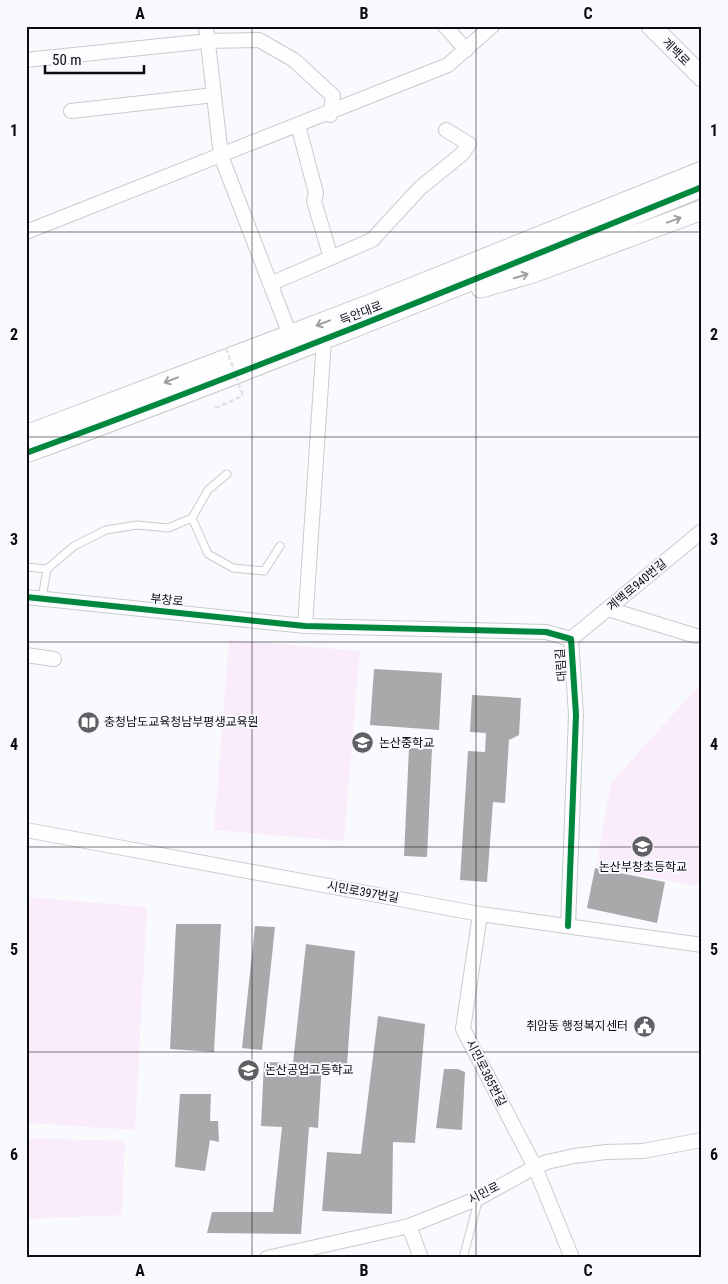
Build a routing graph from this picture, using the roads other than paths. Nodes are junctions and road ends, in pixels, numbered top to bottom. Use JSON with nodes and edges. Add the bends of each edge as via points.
{"nodes":[{"id":1,"x":206,"y":26,"type":"edge"},
{"id":2,"x":445,"y":26,"type":"edge"},
{"id":3,"x":492,"y":26,"type":"edge"},
{"id":4,"x":651,"y":26,"type":"edge"},
{"id":5,"x":208,"y":41,"type":"junction"},
{"id":6,"x":466,"y":50,"type":"junction"},
{"id":7,"x":26,"y":60,"type":"edge"},
{"id":8,"x":702,"y":77,"type":"edge"},
{"id":9,"x":214,"y":95,"type":"junction"},
{"id":10,"x":71,"y":111,"type":"dead end"},
{"id":11,"x":330,"y":113,"type":"junction"},
{"id":12,"x":298,"y":125,"type":"junction"},
{"id":13,"x":446,"y":130,"type":"dead end"},
{"id":14,"x":221,"y":156,"type":"junction"},
{"id":15,"x":702,"y":162,"type":"edge"},
{"id":16,"x":702,"y":171,"type":"edge"},
{"id":17,"x":702,"y":186,"type":"edge"},
{"id":18,"x":702,"y":210,"type":"edge"},
{"id":19,"x":26,"y":232,"type":"edge"},
{"id":20,"x":331,"y":258,"type":"junction"},
{"id":21,"x":270,"y":284,"type":"junction"},
{"id":22,"x":371,"y":313,"type":"junction"},
{"id":23,"x":290,"y":335,"type":"junction"},
{"id":24,"x":324,"y":339,"type":"junction"},
{"id":25,"x":26,"y":435,"type":"edge"},
{"id":26,"x":26,"y":453,"type":"edge"},
{"id":27,"x":227,"y":474,"type":"dead end"},
{"id":28,"x":192,"y":518,"type":"junction"},
{"id":29,"x":702,"y":531,"type":"edge"},
{"id":30,"x":280,"y":546,"type":"dead end"},
{"id":31,"x":26,"y":567,"type":"edge"},
{"id":32,"x":47,"y":569,"type":"junction"},
{"id":33,"x":26,"y":597,"type":"edge"},
{"id":34,"x":42,"y":598,"type":"junction"},
{"id":35,"x":608,"y":609,"type":"junction"},
{"id":36,"x":305,"y":626,"type":"junction"},
{"id":37,"x":696,"y":636,"type":"dead end"},
{"id":38,"x":571,"y":639,"type":"junction"},
{"id":39,"x":26,"y":655,"type":"edge"},
{"id":40,"x":54,"y":659,"type":"dead end"},
{"id":41,"x":26,"y":830,"type":"edge"},
{"id":42,"x":480,"y":914,"type":"junction"},
{"id":43,"x":568,"y":926,"type":"junction"},
{"id":44,"x":702,"y":946,"type":"edge"},
{"id":45,"x":702,"y":1140,"type":"edge"},
{"id":46,"x":535,"y":1166,"type":"junction"},
{"id":47,"x":479,"y":1198,"type":"junction"},
{"id":48,"x":408,"y":1226,"type":"junction"},
{"id":49,"x":267,"y":1258,"type":"edge"},
{"id":50,"x":421,"y":1258,"type":"edge"},
{"id":51,"x":463,"y":1258,"type":"edge"},
{"id":52,"x":572,"y":1258,"type":"edge"}],
"edges":[{"from":1,"to":5,"type":"street"},
{"from":2,"to":6,"type":"street"},
{"from":3,"to":6,"type":"street"},
{"from":4,"to":8,"type":"street","name":"계백로"},
{"from":5,"to":7,"type":"street"},
{"from":5,"to":9,"type":"street"},
{"from":5,"to":11,"type":"street","via":[[259,40],[294,60],[333,96]]},
{"from":6,"to":11,"type":"street","via":[[448,65]]},
{"from":9,"to":10,"type":"street"},
{"from":9,"to":14,"type":"street"},
{"from":11,"to":12,"type":"street"},
{"from":12,"to":14,"type":"street"},
{"from":12,"to":20,"type":"street","via":[[316,194],[314,201]]},
{"from":13,"to":20,"type":"street","via":[[469,144],[462,154],[420,188],[372,240]]},
{"from":14,"to":19,"type":"street"},
{"from":14,"to":21,"type":"street"},
{"from":15,"to":22,"type":"street","via":[[513,238]]},
{"from":16,"to":22,"type":"street","name":"득안대로"},
{"from":17,"to":22,"type":"street","name":"득안대로"},
{"from":22,"to":18,"type":"street","one_way":true,"via":[[533,272]]},
{"from":20,"to":21,"type":"street"},
{"from":21,"to":23,"type":"street"},
{"from":22,"to":23,"type":"street","name":"득안대로","one_way":true},
{"from":22,"to":24,"type":"street","name":"득안대로"},
{"from":23,"to":25,"type":"street","name":"득안대로","one_way":true},
{"from":24,"to":26,"type":"street","name":"득안대로"},
{"from":24,"to":36,"type":"street"},
{"from":27,"to":28,"type":"lane","via":[[208,490]]},
{"from":28,"to":30,"type":"lane","via":[[208,554],[233,568],[264,571]]},
{"from":28,"to":32,"type":"lane","via":[[168,528],[137,525],[106,530],[74,546]]},
{"from":29,"to":35,"type":"street","name":"계백로940번길"},
{"from":31,"to":32,"type":"lane"},
{"from":32,"to":34,"type":"lane"},
{"from":33,"to":34,"type":"street","name":"부창로"},
{"from":34,"to":36,"type":"street","name":"부창로"},
{"from":35,"to":37,"type":"street"},
{"from":35,"to":38,"type":"street","name":"계백로940번길"},
{"from":36,"to":38,"type":"street","name":"대림길","via":[[546,632]]},
{"from":38,"to":43,"type":"street","name":"대림길","via":[[576,715]]},
{"from":39,"to":40,"type":"street"},
{"from":41,"to":42,"type":"street","name":"시민로397번길"},
{"from":42,"to":43,"type":"street","name":"시민로397번길"},
{"from":42,"to":46,"type":"street","name":"시민로385번길","via":[[463,1029]]},
{"from":43,"to":44,"type":"street","name":"시민로397번길"},
{"from":45,"to":46,"type":"street","name":"시민로","via":[[643,1151],[622,1150],[574,1156]]},
{"from":46,"to":47,"type":"street","name":"시민로"},
{"from":46,"to":52,"type":"street","name":"시민로385번길"},
{"from":47,"to":48,"type":"street","name":"시민로"},
{"from":47,"to":51,"type":"lane"},
{"from":48,"to":49,"type":"street","name":"시민로"},
{"from":48,"to":50,"type":"street"}]}
